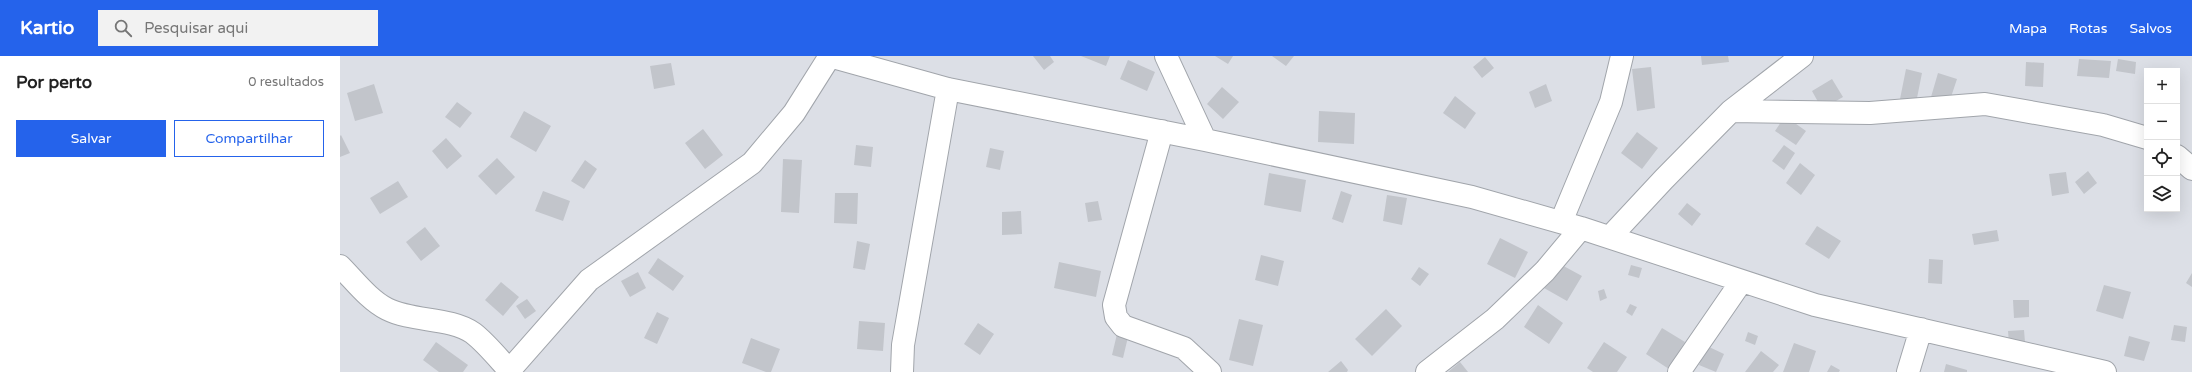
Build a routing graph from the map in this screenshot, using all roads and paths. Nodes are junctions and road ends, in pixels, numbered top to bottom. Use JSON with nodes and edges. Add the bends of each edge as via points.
{"nodes":[{"id":1,"x":830,"y":56,"type":"edge"},
{"id":2,"x":1166,"y":56,"type":"edge"},
{"id":3,"x":1622,"y":56,"type":"edge"},
{"id":4,"x":1802,"y":56,"type":"edge"},
{"id":5,"x":872,"y":62,"type":"edge"},
{"id":6,"x":948,"y":89,"type":"junction"},
{"id":7,"x":1731,"y":111,"type":"junction"},
{"id":8,"x":1162,"y":131,"type":"junction"},
{"id":9,"x":2144,"y":137,"type":"edge"},
{"id":10,"x":1205,"y":140,"type":"junction"},
{"id":11,"x":2180,"y":159,"type":"edge"},
{"id":12,"x":2192,"y":169,"type":"edge"},
{"id":13,"x":1571,"y":225,"type":"junction"},
{"id":14,"x":1610,"y":237,"type":"junction"},
{"id":15,"x":340,"y":266,"type":"edge"},
{"id":16,"x":1741,"y":282,"type":"junction"},
{"id":17,"x":1921,"y":329,"type":"junction"},
{"id":18,"x":509,"y":371,"type":"edge"},
{"id":19,"x":902,"y":372,"type":"edge"},
{"id":20,"x":1210,"y":372,"type":"edge"},
{"id":21,"x":1427,"y":372,"type":"edge"},
{"id":22,"x":1679,"y":372,"type":"edge"},
{"id":23,"x":1908,"y":372,"type":"edge"},
{"id":24,"x":2105,"y":372,"type":"edge"}],
"edges":[{"from":1,"to":5,"type":"street"},
{"from":1,"to":18,"type":"street","via":[[794,113],[752,164],[589,280]]},
{"from":2,"to":10,"type":"street"},
{"from":3,"to":13,"type":"street","via":[[1611,102]]},
{"from":4,"to":7,"type":"street"},
{"from":5,"to":6,"type":"street"},
{"from":6,"to":8,"type":"street"},
{"from":6,"to":19,"type":"street","via":[[903,345]]},
{"from":7,"to":9,"type":"street","via":[[1870,113],[1985,104],[2103,125]]},
{"from":7,"to":14,"type":"street"},
{"from":8,"to":10,"type":"street"},
{"from":8,"to":20,"type":"street","via":[[1114,305],[1116,317],[1123,326],[1184,348]]},
{"from":10,"to":13,"type":"street","via":[[1472,197]]},
{"from":11,"to":12,"type":"street"},
{"from":13,"to":14,"type":"street"},
{"from":13,"to":21,"type":"street","via":[[1545,271],[1495,319]]},
{"from":14,"to":16,"type":"street"},
{"from":15,"to":18,"type":"street","via":[[373,299],[387,309],[410,317],[454,325],[472,332]]},
{"from":16,"to":17,"type":"street","via":[[1815,305]]},
{"from":16,"to":22,"type":"street"},
{"from":17,"to":23,"type":"street"},
{"from":17,"to":24,"type":"street"}]}
